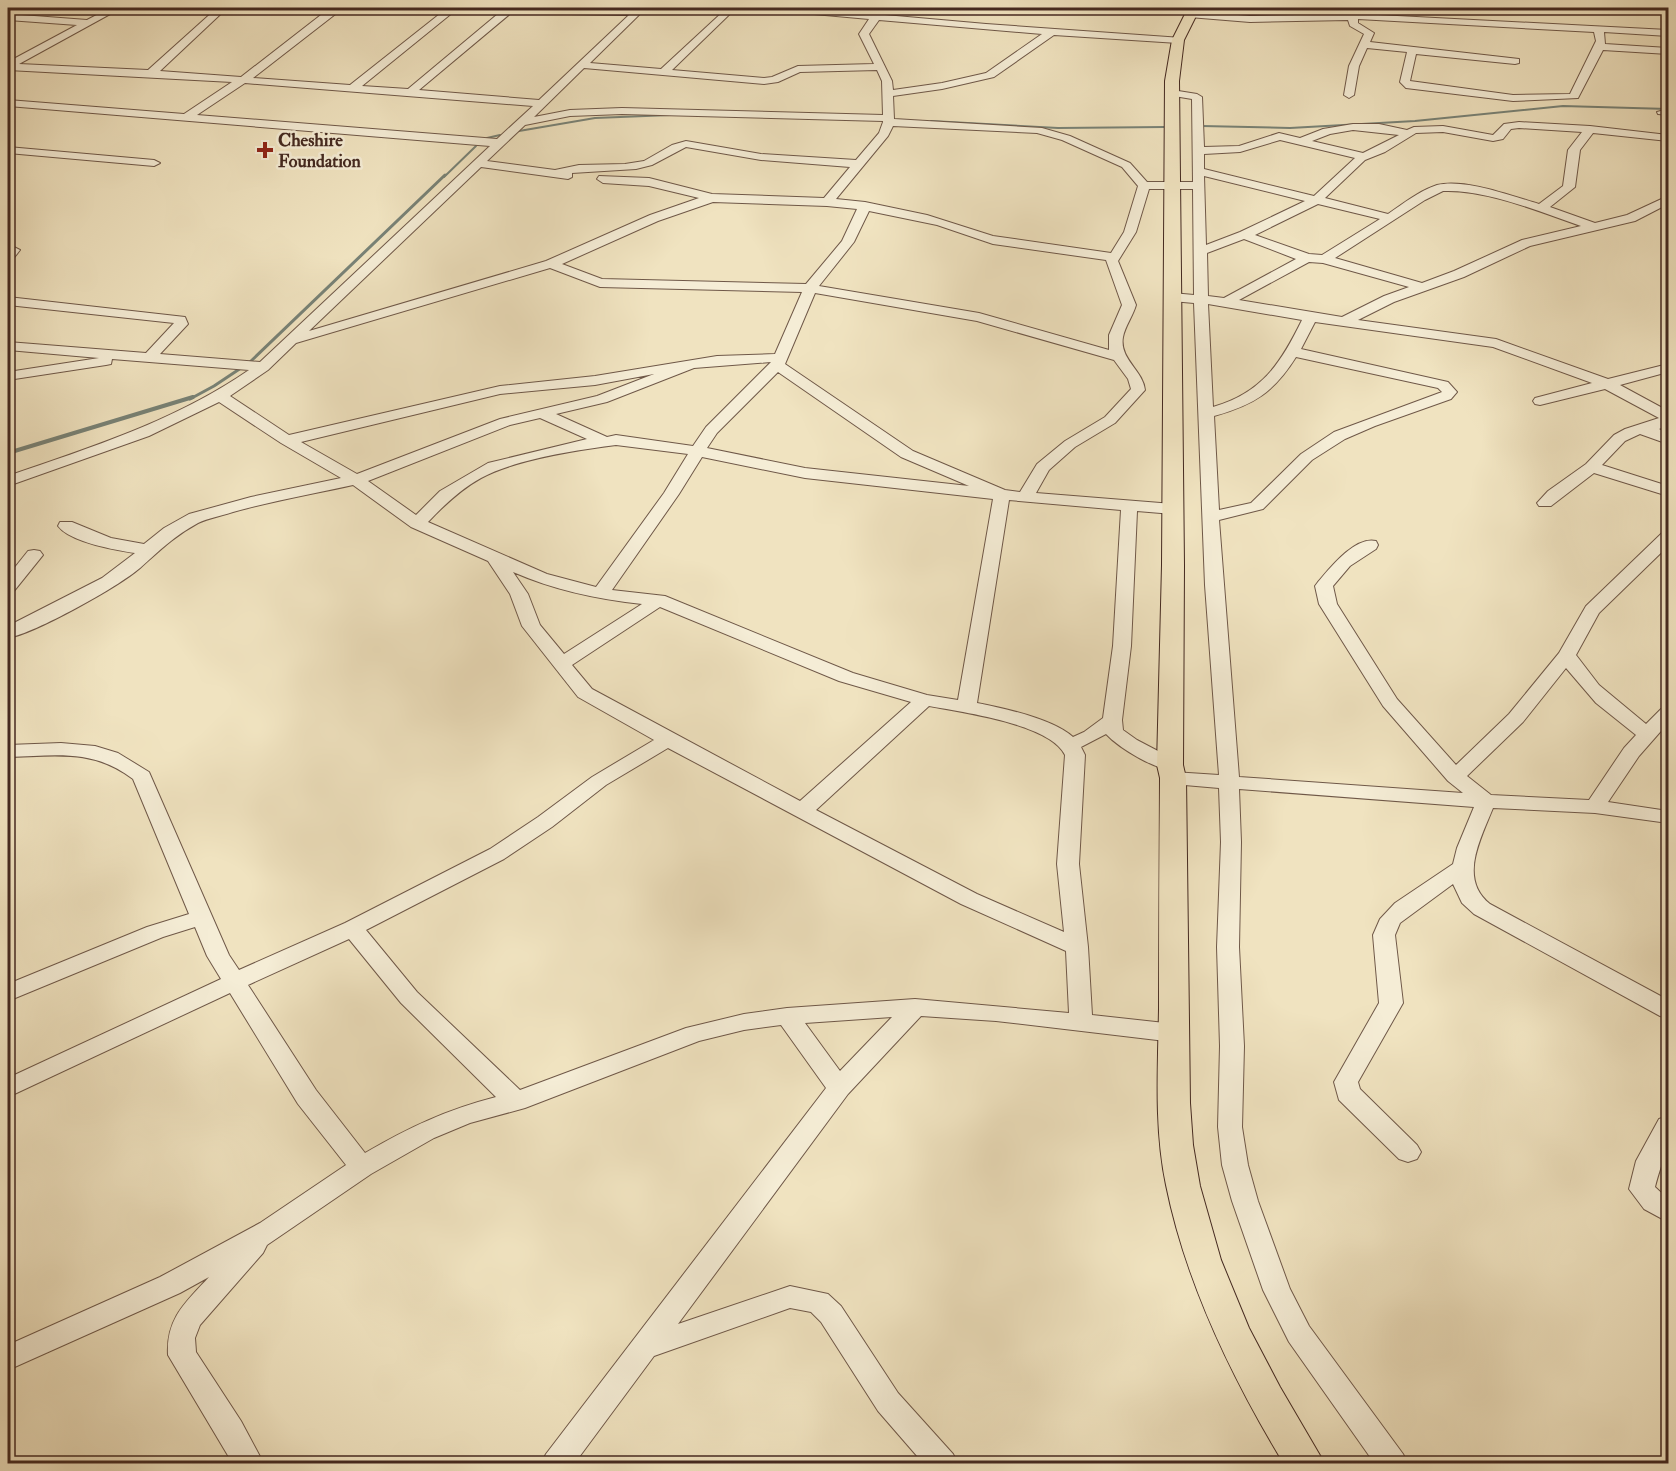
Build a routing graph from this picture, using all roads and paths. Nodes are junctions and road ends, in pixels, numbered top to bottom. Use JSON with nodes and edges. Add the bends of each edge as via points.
{"nodes":[{"id":1,"x":116,"y":8,"type":"edge"},
{"id":2,"x":222,"y":8,"type":"edge"},
{"id":3,"x":270,"y":8,"type":"edge"},
{"id":4,"x":732,"y":8,"type":"edge"},
{"id":5,"x":781,"y":8,"type":"edge"},
{"id":6,"x":334,"y":10,"type":"junction"},
{"id":7,"x":640,"y":10,"type":"edge"},
{"id":8,"x":449,"y":11,"type":"junction"},
{"id":9,"x":508,"y":11,"type":"junction"},
{"id":10,"x":1192,"y":11,"type":"edge"},
{"id":11,"x":1353,"y":11,"type":"edge"},
{"id":12,"x":8,"y":17,"type":"edge"},
{"id":13,"x":877,"y":17,"type":"junction"},
{"id":14,"x":89,"y":23,"type":"junction"},
{"id":15,"x":1598,"y":29,"type":"junction"},
{"id":16,"x":1051,"y":32,"type":"junction"},
{"id":17,"x":1668,"y":33,"type":"edge"},
{"id":18,"x":1178,"y":40,"type":"junction"},
{"id":19,"x":1365,"y":45,"type":"junction"},
{"id":20,"x":1600,"y":47,"type":"junction"},
{"id":21,"x":1412,"y":51,"type":"junction"},
{"id":22,"x":1668,"y":51,"type":"edge"},
{"id":23,"x":1515,"y":61,"type":"dead end"},
{"id":24,"x":583,"y":65,"type":"junction"},
{"id":25,"x":8,"y":66,"type":"edge"},
{"id":26,"x":878,"y":67,"type":"junction"},
{"id":27,"x":665,"y":71,"type":"junction"},
{"id":28,"x":151,"y":73,"type":"junction"},
{"id":29,"x":243,"y":80,"type":"junction"},
{"id":30,"x":352,"y":88,"type":"junction"},
{"id":31,"x":411,"y":92,"type":"junction"},
{"id":32,"x":1172,"y":93,"type":"junction"},
{"id":33,"x":887,"y":94,"type":"junction"},
{"id":34,"x":1350,"y":95,"type":"dead end"},
{"id":35,"x":542,"y":103,"type":"junction"},
{"id":36,"x":8,"y":104,"type":"edge"},
{"id":37,"x":188,"y":117,"type":"junction"},
{"id":38,"x":888,"y":120,"type":"junction"},
{"id":39,"x":520,"y":123,"type":"junction"},
{"id":40,"x":1590,"y":129,"type":"junction"},
{"id":41,"x":1407,"y":133,"type":"junction"},
{"id":42,"x":1668,"y":138,"type":"edge"},
{"id":43,"x":1302,"y":141,"type":"junction"},
{"id":44,"x":499,"y":143,"type":"junction"},
{"id":45,"x":8,"y":150,"type":"edge"},
{"id":46,"x":1198,"y":151,"type":"junction"},
{"id":47,"x":1366,"y":156,"type":"junction"},
{"id":48,"x":649,"y":162,"type":"junction"},
{"id":49,"x":154,"y":163,"type":"dead end"},
{"id":50,"x":478,"y":163,"type":"junction"},
{"id":51,"x":859,"y":164,"type":"junction"},
{"id":52,"x":1198,"y":171,"type":"junction"},
{"id":53,"x":556,"y":173,"type":"junction"},
{"id":54,"x":661,"y":185,"type":"junction"},
{"id":55,"x":1172,"y":185,"type":"junction"},
{"id":56,"x":1198,"y":185,"type":"junction"},
{"id":57,"x":1144,"y":186,"type":"junction"},
{"id":58,"x":712,"y":198,"type":"junction"},
{"id":59,"x":1316,"y":200,"type":"junction"},
{"id":60,"x":1668,"y":200,"type":"edge"},
{"id":61,"x":827,"y":202,"type":"junction"},
{"id":62,"x":865,"y":206,"type":"junction"},
{"id":63,"x":1540,"y":208,"type":"junction"},
{"id":64,"x":1390,"y":218,"type":"junction"},
{"id":65,"x":1595,"y":227,"type":"junction"},
{"id":66,"x":1244,"y":235,"type":"junction"},
{"id":67,"x":8,"y":248,"type":"edge"},
{"id":68,"x":1201,"y":251,"type":"junction"},
{"id":69,"x":8,"y":256,"type":"edge"},
{"id":70,"x":1114,"y":257,"type":"junction"},
{"id":71,"x":1307,"y":258,"type":"junction"},
{"id":72,"x":1324,"y":259,"type":"junction"},
{"id":73,"x":551,"y":264,"type":"junction"},
{"id":74,"x":1423,"y":287,"type":"junction"},
{"id":75,"x":810,"y":288,"type":"junction"},
{"id":76,"x":1172,"y":297,"type":"junction"},
{"id":77,"x":1201,"y":300,"type":"junction"},
{"id":78,"x":8,"y":301,"type":"edge"},
{"id":79,"x":1226,"y":302,"type":"junction"},
{"id":80,"x":1310,"y":317,"type":"junction"},
{"id":81,"x":1343,"y":322,"type":"junction"},
{"id":82,"x":294,"y":340,"type":"junction"},
{"id":83,"x":8,"y":346,"type":"edge"},
{"id":84,"x":1294,"y":352,"type":"junction"},
{"id":85,"x":122,"y":356,"type":"junction"},
{"id":86,"x":150,"y":357,"type":"junction"},
{"id":87,"x":1119,"y":357,"type":"junction"},
{"id":88,"x":779,"y":362,"type":"junction"},
{"id":89,"x":251,"y":366,"type":"junction"},
{"id":90,"x":688,"y":366,"type":"junction"},
{"id":91,"x":1668,"y":368,"type":"edge"},
{"id":92,"x":8,"y":376,"type":"edge"},
{"id":93,"x":1606,"y":383,"type":"junction"},
{"id":94,"x":220,"y":396,"type":"junction"},
{"id":95,"x":1540,"y":401,"type":"dead end"},
{"id":96,"x":542,"y":413,"type":"junction"},
{"id":97,"x":1207,"y":413,"type":"junction"},
{"id":98,"x":1645,"y":429,"type":"junction"},
{"id":99,"x":1668,"y":439,"type":"edge"},
{"id":100,"x":286,"y":440,"type":"junction"},
{"id":101,"x":604,"y":441,"type":"junction"},
{"id":102,"x":697,"y":451,"type":"junction"},
{"id":103,"x":1592,"y":467,"type":"junction"},
{"id":104,"x":356,"y":480,"type":"junction"},
{"id":105,"x":8,"y":481,"type":"edge"},
{"id":106,"x":1668,"y":491,"type":"edge"},
{"id":107,"x":1002,"y":495,"type":"junction"},
{"id":108,"x":1026,"y":496,"type":"junction"},
{"id":109,"x":1545,"y":503,"type":"dead end"},
{"id":110,"x":1129,"y":506,"type":"junction"},
{"id":111,"x":1173,"y":509,"type":"junction"},
{"id":112,"x":1211,"y":517,"type":"junction"},
{"id":113,"x":417,"y":523,"type":"junction"},
{"id":114,"x":66,"y":526,"type":"dead end"},
{"id":115,"x":1668,"y":537,"type":"edge"},
{"id":116,"x":1370,"y":545,"type":"dead end"},
{"id":117,"x":148,"y":549,"type":"junction"},
{"id":118,"x":34,"y":555,"type":"dead end"},
{"id":119,"x":495,"y":558,"type":"junction"},
{"id":120,"x":8,"y":587,"type":"edge"},
{"id":121,"x":600,"y":594,"type":"junction"},
{"id":122,"x":659,"y":600,"type":"junction"},
{"id":123,"x":8,"y":633,"type":"edge"},
{"id":124,"x":1567,"y":656,"type":"junction"},
{"id":125,"x":562,"y":663,"type":"junction"},
{"id":126,"x":925,"y":700,"type":"junction"},
{"id":127,"x":967,"y":706,"type":"junction"},
{"id":128,"x":1668,"y":713,"type":"edge"},
{"id":129,"x":1112,"y":720,"type":"junction"},
{"id":130,"x":1647,"y":734,"type":"junction"},
{"id":131,"x":668,"y":740,"type":"junction"},
{"id":132,"x":1071,"y":745,"type":"junction"},
{"id":133,"x":8,"y":751,"type":"edge"},
{"id":134,"x":1171,"y":771,"type":"junction"},
{"id":135,"x":1455,"y":777,"type":"junction"},
{"id":136,"x":1229,"y":781,"type":"junction"},
{"id":137,"x":1486,"y":801,"type":"junction"},
{"id":138,"x":1595,"y":807,"type":"junction"},
{"id":139,"x":802,"y":811,"type":"junction"},
{"id":140,"x":1668,"y":817,"type":"edge"},
{"id":141,"x":1462,"y":868,"type":"junction"},
{"id":142,"x":200,"y":918,"type":"junction"},
{"id":143,"x":352,"y":928,"type":"junction"},
{"id":144,"x":1077,"y":947,"type":"junction"},
{"id":145,"x":233,"y":981,"type":"junction"},
{"id":146,"x":8,"y":993,"type":"edge"},
{"id":147,"x":915,"y":1007,"type":"junction"},
{"id":148,"x":1668,"y":1010,"type":"edge"},
{"id":149,"x":786,"y":1016,"type":"junction"},
{"id":150,"x":1081,"y":1023,"type":"junction"},
{"id":151,"x":1174,"y":1033,"type":"junction"},
{"id":152,"x":8,"y":1088,"type":"edge"},
{"id":153,"x":839,"y":1088,"type":"junction"},
{"id":154,"x":516,"y":1101,"type":"junction"},
{"id":155,"x":1668,"y":1126,"type":"edge"},
{"id":156,"x":1408,"y":1152,"type":"dead end"},
{"id":157,"x":363,"y":1167,"type":"junction"},
{"id":158,"x":1668,"y":1212,"type":"edge"},
{"id":159,"x":269,"y":1231,"type":"junction"},
{"id":160,"x":644,"y":1347,"type":"junction"},
{"id":161,"x":8,"y":1358,"type":"edge"},
{"id":162,"x":249,"y":1464,"type":"edge"},
{"id":163,"x":556,"y":1464,"type":"edge"},
{"id":164,"x":943,"y":1464,"type":"edge"},
{"id":165,"x":1306,"y":1464,"type":"edge"},
{"id":166,"x":1393,"y":1464,"type":"edge"}],
"edges":[{"from":1,"to":14,"type":"street"},
{"from":2,"to":28,"type":"street"},
{"from":3,"to":6,"type":"street"},
{"from":4,"to":27,"type":"street"},
{"from":5,"to":13,"type":"street"},
{"from":6,"to":8,"type":"street"},
{"from":6,"to":29,"type":"street"},
{"from":7,"to":9,"type":"street"},
{"from":7,"to":24,"type":"street"},
{"from":8,"to":9,"type":"street"},
{"from":8,"to":30,"type":"street"},
{"from":9,"to":31,"type":"street"},
{"from":10,"to":11,"type":"street","via":[[1250,19]]},
{"from":10,"to":18,"type":"main road"},
{"from":11,"to":15,"type":"street"},
{"from":11,"to":19,"type":"street","via":[[1353,24],[1369,33]]},
{"from":12,"to":14,"type":"street"},
{"from":13,"to":16,"type":"street"},
{"from":13,"to":26,"type":"street","via":[[864,34]]},
{"from":14,"to":25,"type":"street"},
{"from":15,"to":17,"type":"street"},
{"from":15,"to":20,"type":"street"},
{"from":16,"to":18,"type":"street"},
{"from":16,"to":33,"type":"street","via":[[990,75]]},
{"from":18,"to":32,"type":"main road"},
{"from":19,"to":21,"type":"street"},
{"from":19,"to":34,"type":"street","via":[[1354,66]]},
{"from":20,"to":21,"type":"street","via":[[1574,96],[1565,98],[1513,98],[1410,86],[1405,82]]},
{"from":20,"to":22,"type":"street"},
{"from":21,"to":23,"type":"street"},
{"from":24,"to":27,"type":"street"},
{"from":24,"to":35,"type":"street"},
{"from":25,"to":28,"type":"street"},
{"from":26,"to":27,"type":"street","via":[[798,69],[764,81]]},
{"from":26,"to":33,"type":"street","via":[[886,80]]},
{"from":28,"to":29,"type":"street"},
{"from":29,"to":30,"type":"street"},
{"from":29,"to":37,"type":"street"},
{"from":30,"to":31,"type":"street"},
{"from":31,"to":35,"type":"street"},
{"from":32,"to":46,"type":"street","via":[[1197,97]]},
{"from":32,"to":55,"type":"main road"},
{"from":33,"to":38,"type":"street"},
{"from":35,"to":39,"type":"street"},
{"from":36,"to":37,"type":"street"},
{"from":37,"to":44,"type":"street"},
{"from":38,"to":39,"type":"street","via":[[588,111]]},
{"from":38,"to":51,"type":"street","via":[[884,134]]},
{"from":38,"to":57,"type":"street","via":[[1038,130],[1066,138],[1125,165]]},
{"from":39,"to":44,"type":"street"},
{"from":40,"to":41,"type":"street","via":[[1512,125],[1493,138],[1436,128],[1418,128]]},
{"from":40,"to":42,"type":"street"},
{"from":40,"to":63,"type":"street","via":[[1574,150],[1569,187]]},
{"from":41,"to":43,"type":"street","via":[[1341,126]]},
{"from":41,"to":47,"type":"street"},
{"from":43,"to":46,"type":"street","via":[[1278,136],[1240,149]]},
{"from":43,"to":47,"type":"street"},
{"from":44,"to":50,"type":"street"},
{"from":45,"to":49,"type":"street"},
{"from":46,"to":52,"type":"street"},
{"from":47,"to":59,"type":"street"},
{"from":48,"to":51,"type":"street","via":[[686,144],[761,157]]},
{"from":48,"to":53,"type":"street","via":[[622,168],[572,168]]},
{"from":48,"to":54,"type":"street"},
{"from":50,"to":53,"type":"street"},
{"from":50,"to":82,"type":"street"},
{"from":51,"to":61,"type":"street"},
{"from":52,"to":56,"type":"street"},
{"from":52,"to":59,"type":"street"},
{"from":53,"to":54,"type":"street"},
{"from":54,"to":58,"type":"street"},
{"from":55,"to":56,"type":"street"},
{"from":55,"to":57,"type":"street"},
{"from":55,"to":76,"type":"main road"},
{"from":56,"to":68,"type":"street"},
{"from":57,"to":70,"type":"street","via":[[1130,232]]},
{"from":58,"to":61,"type":"street"},
{"from":58,"to":73,"type":"street","via":[[654,218]]},
{"from":59,"to":64,"type":"street"},
{"from":59,"to":66,"type":"street"},
{"from":60,"to":65,"type":"street","via":[[1631,218]]},
{"from":61,"to":62,"type":"street"},
{"from":62,"to":70,"type":"street","via":[[942,222],[993,240]]},
{"from":62,"to":75,"type":"street","via":[[848,242]]},
{"from":63,"to":64,"type":"street","via":[[1447,186],[1418,198]]},
{"from":63,"to":65,"type":"street"},
{"from":64,"to":72,"type":"street"},
{"from":65,"to":74,"type":"street","via":[[1534,240]]},
{"from":66,"to":68,"type":"street"},
{"from":66,"to":71,"type":"street"},
{"from":67,"to":69,"type":"street","via":[[14,250]]},
{"from":68,"to":77,"type":"street"},
{"from":70,"to":87,"type":"street","via":[[1112,265],[1129,305],[1114,341]]},
{"from":71,"to":72,"type":"street"},
{"from":71,"to":79,"type":"street"},
{"from":72,"to":74,"type":"street"},
{"from":73,"to":75,"type":"street","via":[[600,283]]},
{"from":73,"to":82,"type":"street"},
{"from":74,"to":81,"type":"street"},
{"from":75,"to":87,"type":"street","via":[[979,316]]},
{"from":75,"to":88,"type":"street"},
{"from":76,"to":77,"type":"street"},
{"from":76,"to":111,"type":"main road"},
{"from":77,"to":79,"type":"street"},
{"from":77,"to":97,"type":"street"},
{"from":78,"to":86,"type":"street","via":[[180,320],[181,324]]},
{"from":79,"to":80,"type":"street"},
{"from":80,"to":81,"type":"street"},
{"from":80,"to":84,"type":"street"},
{"from":81,"to":93,"type":"street","via":[[1489,342]]},
{"from":82,"to":89,"type":"street"},
{"from":83,"to":85,"type":"street"},
{"from":84,"to":97,"type":"street","via":[[1265,388],[1242,402]]},
{"from":84,"to":112,"type":"street","via":[[1443,385],[1450,392],[1368,423],[1326,444],[1303,459],[1257,506]]},
{"from":85,"to":86,"type":"street"},
{"from":85,"to":92,"type":"street"},
{"from":86,"to":89,"type":"street"},
{"from":87,"to":108,"type":"street","via":[[1138,382],[1138,390],[1110,420],[1070,444],[1043,467]]},
{"from":88,"to":90,"type":"street","via":[[744,357]]},
{"from":88,"to":102,"type":"street","via":[[711,430]]},
{"from":88,"to":107,"type":"street","via":[[907,454]]},
{"from":89,"to":94,"type":"street"},
{"from":90,"to":96,"type":"street","via":[[602,399]]},
{"from":90,"to":100,"type":"street","via":[[595,381],[498,390],[356,428]]},
{"from":91,"to":93,"type":"street"},
{"from":93,"to":95,"type":"street"},
{"from":93,"to":98,"type":"street","via":[[1668,417]]},
{"from":94,"to":100,"type":"street"},
{"from":94,"to":105,"type":"street","via":[[129,439]]},
{"from":96,"to":101,"type":"street"},
{"from":96,"to":104,"type":"street","via":[[504,422]]},
{"from":97,"to":112,"type":"street"},
{"from":98,"to":99,"type":"street"},
{"from":98,"to":103,"type":"street","via":[[1625,434]]},
{"from":100,"to":104,"type":"street"},
{"from":101,"to":102,"type":"street"},
{"from":101,"to":113,"type":"street","via":[[494,466],[446,494]]},
{"from":102,"to":107,"type":"street","via":[[805,473]]},
{"from":102,"to":121,"type":"street"},
{"from":103,"to":106,"type":"street"},
{"from":103,"to":109,"type":"street"},
{"from":104,"to":113,"type":"street"},
{"from":104,"to":117,"type":"street","via":[[195,518]]},
{"from":107,"to":108,"type":"street"},
{"from":107,"to":127,"type":"street"},
{"from":108,"to":110,"type":"street"},
{"from":110,"to":111,"type":"street"},
{"from":110,"to":129,"type":"street","via":[[1122,646]]},
{"from":111,"to":134,"type":"main road"},
{"from":112,"to":136,"type":"street"},
{"from":113,"to":119,"type":"street"},
{"from":114,"to":117,"type":"street","via":[[101,541]]},
{"from":115,"to":124,"type":"street","via":[[1592,610]]},
{"from":116,"to":135,"type":"street","via":[[1344,562],[1324,586],[1328,604],[1390,702]]},
{"from":117,"to":123,"type":"street","via":[[108,582]]},
{"from":118,"to":120,"type":"street"},
{"from":119,"to":121,"type":"street","via":[[541,578]]},
{"from":119,"to":125,"type":"street","via":[[519,594],[531,626]]},
{"from":121,"to":122,"type":"street"},
{"from":122,"to":125,"type":"street"},
{"from":122,"to":126,"type":"street","via":[[846,677]]},
{"from":124,"to":130,"type":"street","via":[[1596,695]]},
{"from":124,"to":135,"type":"street","via":[[1515,718]]},
{"from":125,"to":131,"type":"street","via":[[585,693]]},
{"from":126,"to":127,"type":"street"},
{"from":126,"to":139,"type":"street"},
{"from":127,"to":132,"type":"street","via":[[1039,727]]},
{"from":128,"to":130,"type":"street"},
{"from":129,"to":132,"type":"street"},
{"from":129,"to":134,"type":"street","via":[[1114,732]]},
{"from":130,"to":138,"type":"street"},
{"from":131,"to":139,"type":"street"},
{"from":131,"to":143,"type":"street","via":[[599,781],[497,854]]},
{"from":132,"to":144,"type":"street","via":[[1075,755],[1068,864]]},
{"from":133,"to":142,"type":"street","via":[[78,748],[129,765],[142,776]]},
{"from":134,"to":136,"type":"street"},
{"from":134,"to":151,"type":"main road"},
{"from":135,"to":137,"type":"street"},
{"from":136,"to":137,"type":"street"},
{"from":136,"to":166,"type":"street","via":[[1230,1127],[1235,1165],[1277,1290],[1299,1334]]},
{"from":137,"to":138,"type":"street"},
{"from":137,"to":141,"type":"street"},
{"from":138,"to":140,"type":"street"},
{"from":139,"to":144,"type":"street","via":[[969,899]]},
{"from":141,"to":148,"type":"street","via":[[1469,898],[1482,909]]},
{"from":141,"to":156,"type":"street","via":[[1391,919],[1384,935],[1391,1003],[1346,1082],[1348,1093]]},
{"from":142,"to":145,"type":"street"},
{"from":142,"to":146,"type":"street","via":[[155,932]]},
{"from":143,"to":145,"type":"street"},
{"from":143,"to":154,"type":"street","via":[[413,1001]]},
{"from":144,"to":150,"type":"street"},
{"from":145,"to":152,"type":"street"},
{"from":145,"to":157,"type":"street","via":[[307,1097]]},
{"from":147,"to":149,"type":"street"},
{"from":147,"to":150,"type":"street"},
{"from":147,"to":153,"type":"street"},
{"from":149,"to":153,"type":"street"},
{"from":149,"to":154,"type":"street","via":[[694,1034]]},
{"from":150,"to":151,"type":"street"},
{"from":151,"to":165,"type":"main road","via":[[1176,1139],[1195,1234],[1245,1359]]},
{"from":153,"to":160,"type":"street"},
{"from":154,"to":157,"type":"street","via":[[425,1131]]},
{"from":155,"to":158,"type":"street","via":[[1649,1161],[1642,1189]]},
{"from":157,"to":159,"type":"street"},
{"from":159,"to":161,"type":"street","via":[[170,1285]]},
{"from":159,"to":162,"type":"street","via":[[188,1319],[181,1338],[182,1355]]},
{"from":160,"to":163,"type":"street"},
{"from":160,"to":164,"type":"street","via":[[790,1297],[818,1302],[831,1314],[888,1402]]}]}
